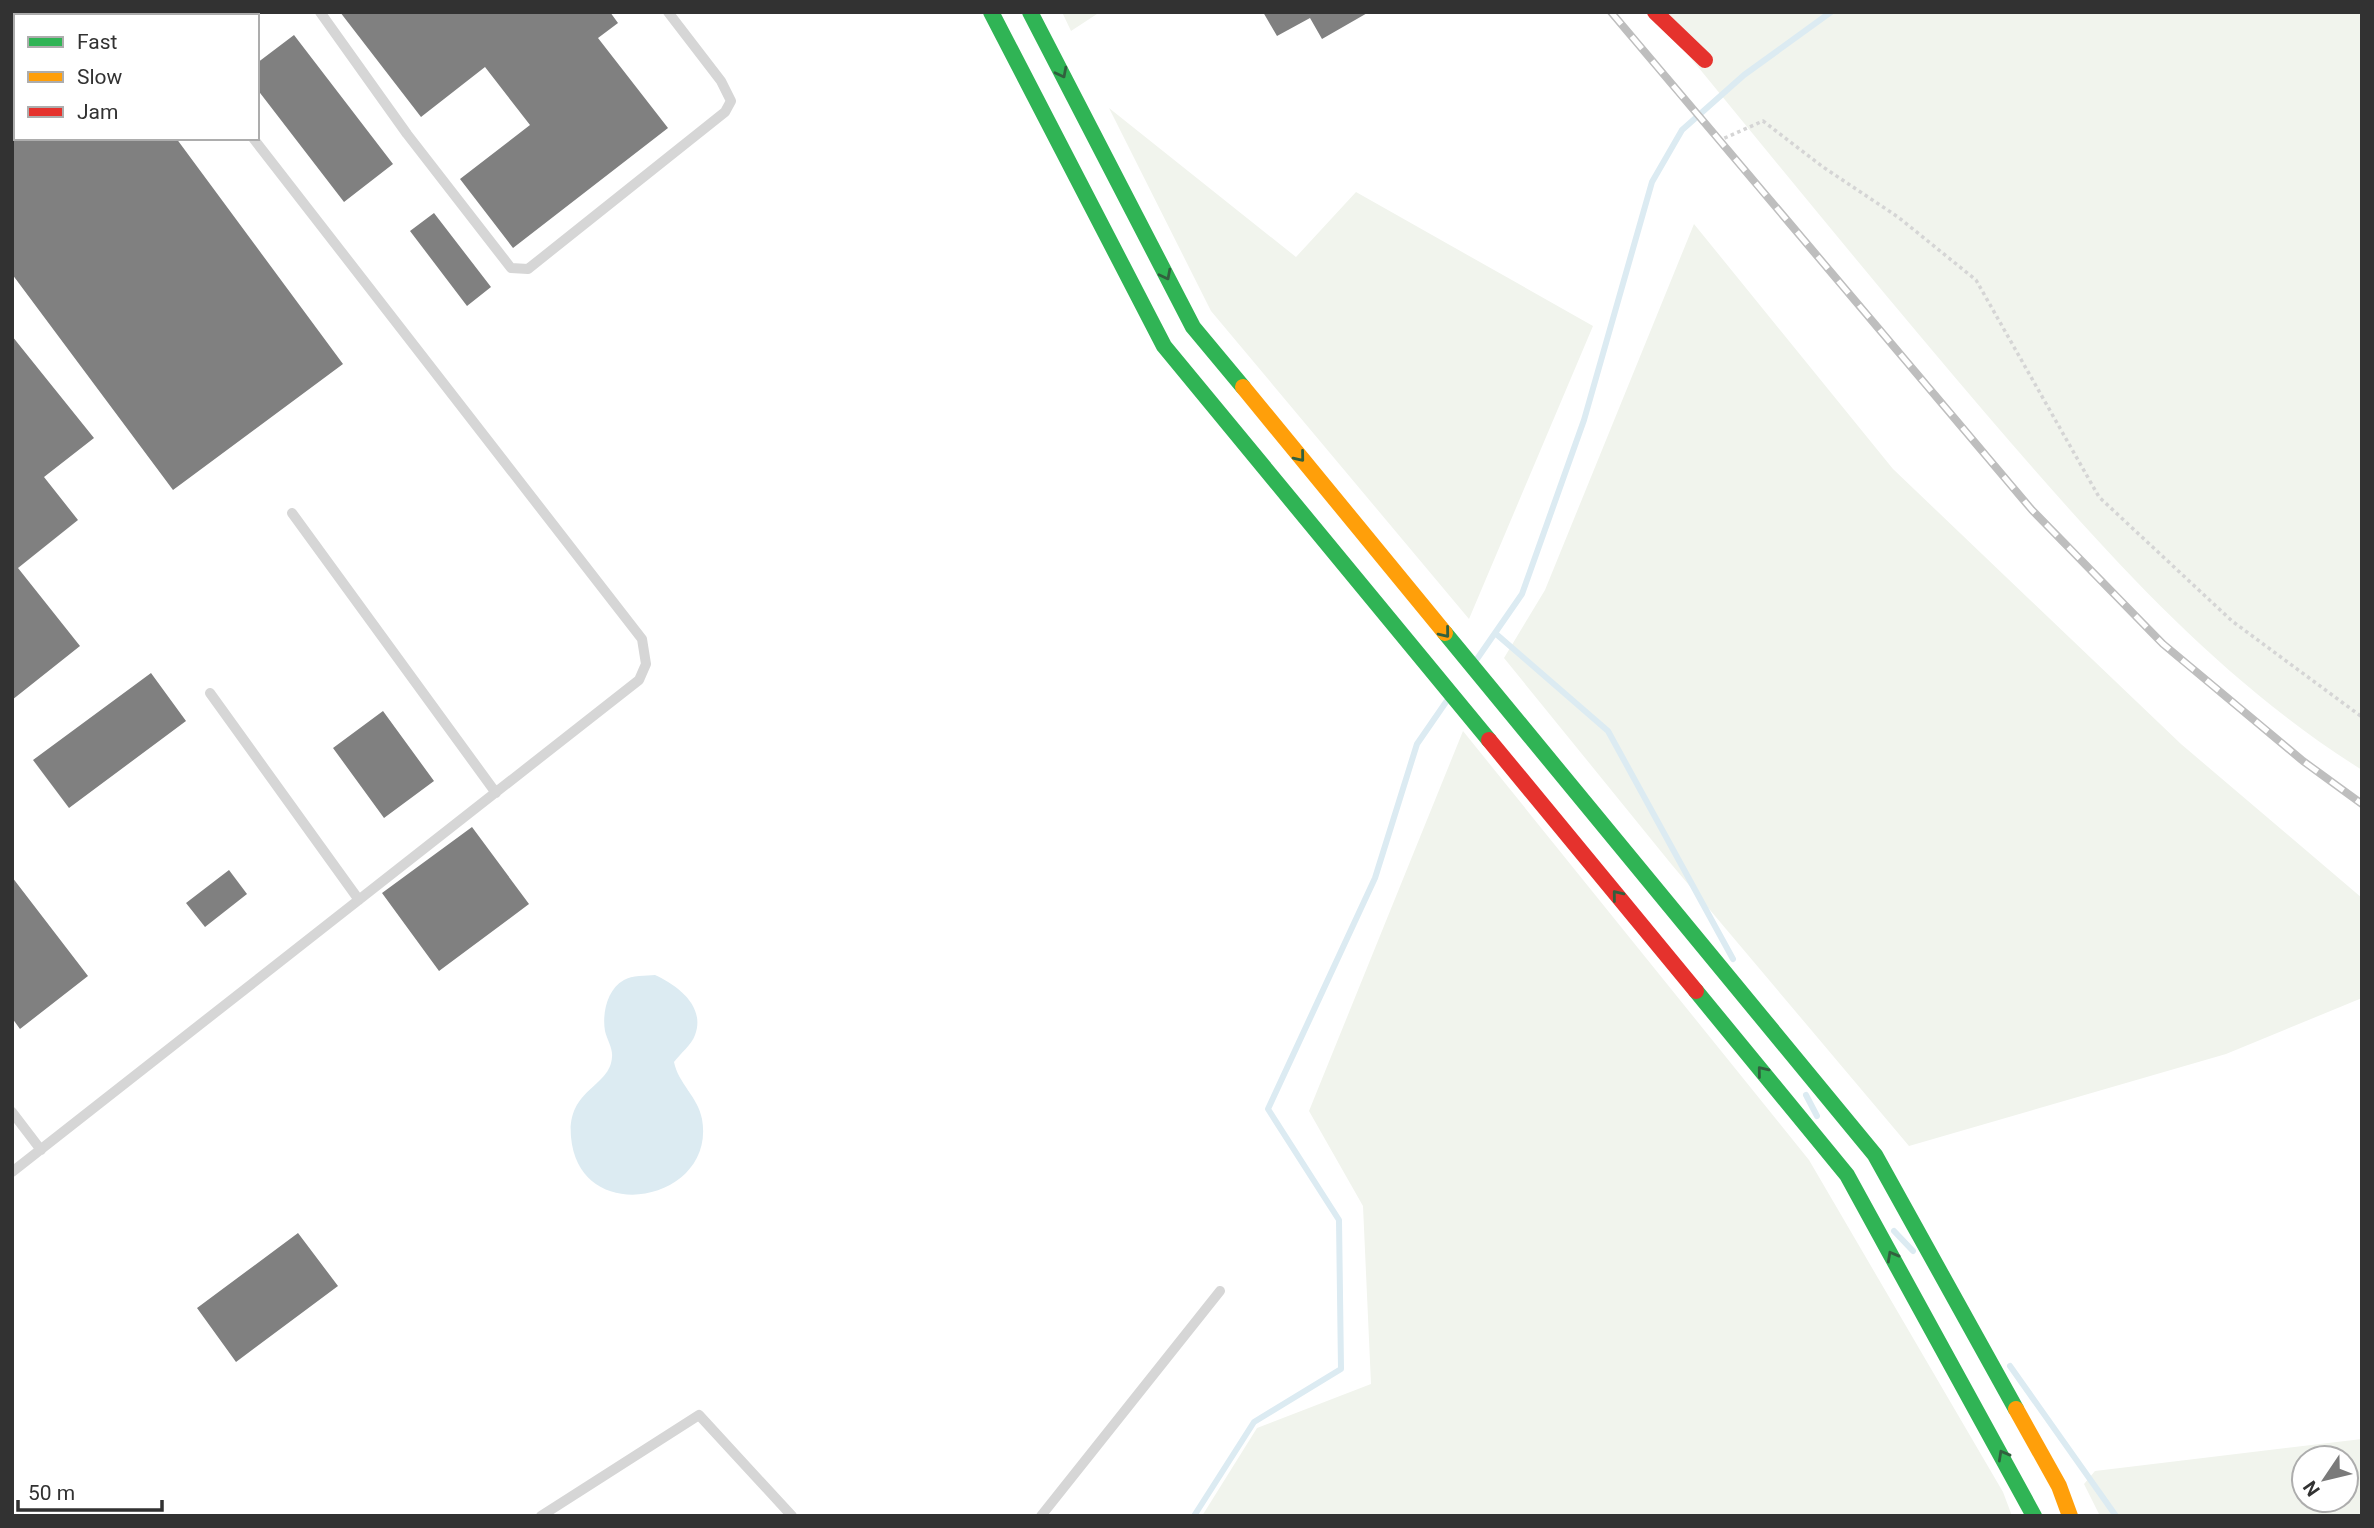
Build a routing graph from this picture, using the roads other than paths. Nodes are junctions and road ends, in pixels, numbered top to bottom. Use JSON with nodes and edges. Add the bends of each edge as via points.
{"nodes":[{"id":1,"x":320,"y":12,"type":"edge"},
{"id":2,"x":668,"y":12,"type":"edge"},
{"id":3,"x":991,"y":12,"type":"edge"},
{"id":4,"x":1030,"y":12,"type":"edge"},
{"id":5,"x":1655,"y":12,"type":"edge"},
{"id":6,"x":1705,"y":60,"type":"dead end"},
{"id":7,"x":255,"y":140,"type":"edge"},
{"id":8,"x":292,"y":513,"type":"dead end"},
{"id":9,"x":210,"y":693,"type":"dead end"},
{"id":10,"x":496,"y":793,"type":"junction"},
{"id":11,"x":359,"y":900,"type":"junction"},
{"id":12,"x":12,"y":1112,"type":"edge"},
{"id":13,"x":41,"y":1150,"type":"junction"},
{"id":14,"x":12,"y":1172,"type":"edge"},
{"id":15,"x":1220,"y":1291,"type":"dead end"},
{"id":16,"x":541,"y":1516,"type":"edge"},
{"id":17,"x":792,"y":1516,"type":"edge"},
{"id":18,"x":1041,"y":1516,"type":"edge"},
{"id":19,"x":2034,"y":1516,"type":"edge"},
{"id":20,"x":2070,"y":1516,"type":"edge"}],
"edges":[{"from":1,"to":2,"type":"lane","via":[[511,268],[527,269],[725,112],[731,101],[721,81]]},
{"from":19,"to":3,"type":"street","one_way":true,"via":[[1847,1175],[1164,346]]},
{"from":4,"to":20,"type":"street","one_way":true,"via":[[1193,327],[1875,1155],[2059,1486]]},
{"from":5,"to":6,"type":"street"},
{"from":7,"to":10,"type":"lane","via":[[642,639],[646,664],[639,680]]},
{"from":8,"to":10,"type":"lane"},
{"from":9,"to":11,"type":"lane"},
{"from":10,"to":11,"type":"lane"},
{"from":11,"to":13,"type":"lane"},
{"from":12,"to":13,"type":"lane"},
{"from":13,"to":14,"type":"lane"},
{"from":15,"to":18,"type":"lane"},
{"from":16,"to":17,"type":"lane","via":[[699,1415]]}]}
